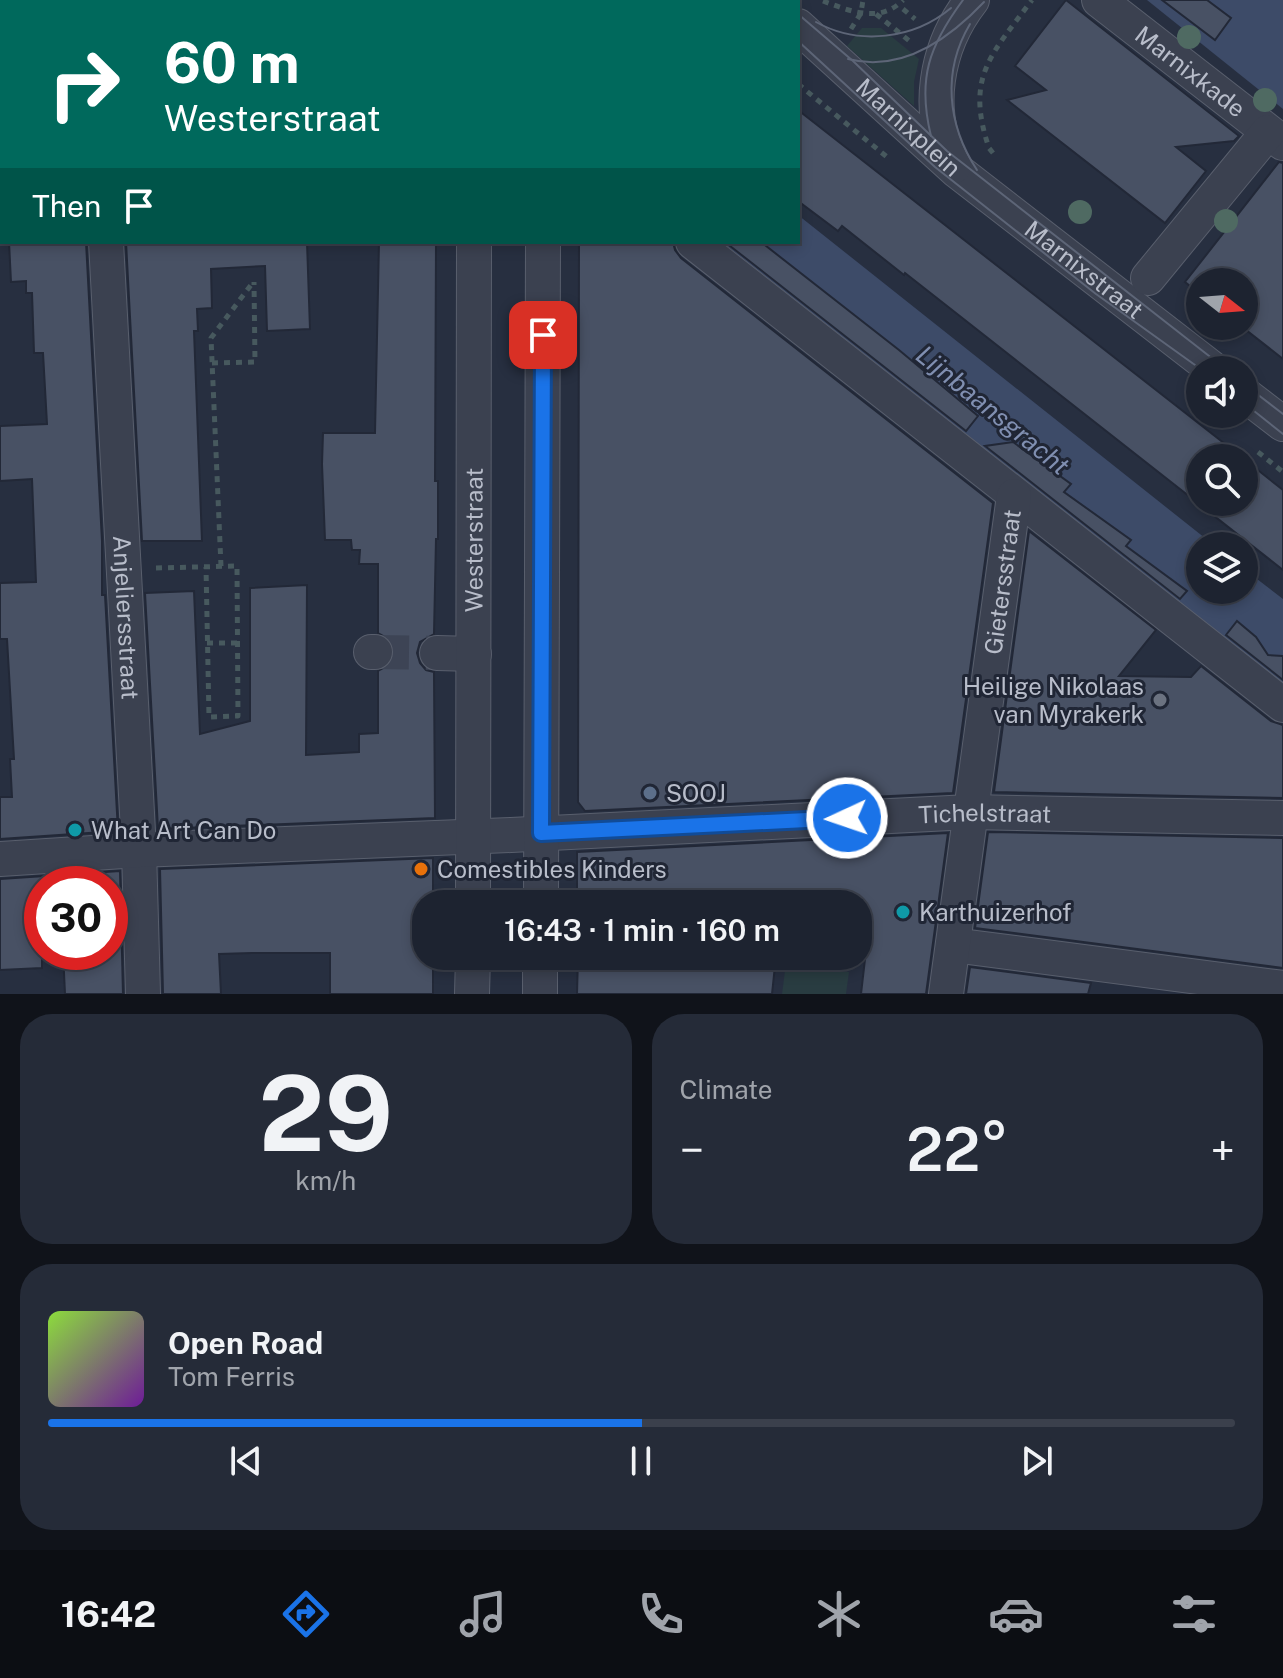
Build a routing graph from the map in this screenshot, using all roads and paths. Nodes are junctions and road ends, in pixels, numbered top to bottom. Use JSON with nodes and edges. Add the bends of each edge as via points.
{"nodes":[{"id":1,"x":822,"y":0,"type":"edge"},
{"id":2,"x":863,"y":0,"type":"edge"},
{"id":3,"x":903,"y":0,"type":"edge"},
{"id":4,"x":972,"y":0,"type":"edge"},
{"id":5,"x":1032,"y":0,"type":"edge"},
{"id":6,"x":1099,"y":0,"type":"edge"},
{"id":7,"x":903,"y":9,"type":"dead end"},
{"id":8,"x":861,"y":13,"type":"junction"},
{"id":9,"x":915,"y":19,"type":"dead end"},
{"id":10,"x":800,"y":28,"type":"edge"},
{"id":11,"x":800,"y":86,"type":"edge"},
{"id":12,"x":978,"y":96,"type":"dead end"},
{"id":13,"x":1276,"y":138,"type":"edge"},
{"id":14,"x":897,"y":165,"type":"dead end"},
{"id":15,"x":956,"y":170,"type":"junction"},
{"id":16,"x":106,"y":244,"type":"edge"},
{"id":17,"x":474,"y":244,"type":"edge"},
{"id":18,"x":543,"y":244,"type":"edge"},
{"id":19,"x":696,"y":244,"type":"edge"},
{"id":20,"x":1148,"y":278,"type":"dead end"},
{"id":21,"x":1196,"y":356,"type":"edge"},
{"id":22,"x":212,"y":363,"type":"junction"},
{"id":23,"x":1258,"y":405,"type":"edge"},
{"id":24,"x":1283,"y":424,"type":"edge"},
{"id":25,"x":1014,"y":496,"type":"junction"},
{"id":26,"x":221,"y":566,"type":"junction"},
{"id":27,"x":206,"y":567,"type":"junction"},
{"id":28,"x":123,"y":568,"type":"junction"},
{"id":29,"x":207,"y":643,"type":"junction"},
{"id":30,"x":237,"y":643,"type":"junction"},
{"id":31,"x":437,"y":653,"type":"tunnel mouth"},
{"id":32,"x":474,"y":654,"type":"junction"},
{"id":33,"x":1283,"y":705,"type":"edge"},
{"id":34,"x":970,"y":812,"type":"junction"},
{"id":35,"x":1283,"y":818,"type":"edge"},
{"id":36,"x":541,"y":833,"type":"junction"},
{"id":37,"x":473,"y":836,"type":"junction"},
{"id":38,"x":139,"y":850,"type":"junction"},
{"id":39,"x":0,"y":859,"type":"edge"},
{"id":40,"x":473,"y":890,"type":"edge"},
{"id":41,"x":541,"y":890,"type":"edge"},
{"id":42,"x":953,"y":945,"type":"junction"},
{"id":43,"x":473,"y":970,"type":"edge"},
{"id":44,"x":540,"y":970,"type":"edge"},
{"id":45,"x":1283,"y":988,"type":"edge"},
{"id":46,"x":143,"y":994,"type":"edge"},
{"id":47,"x":472,"y":994,"type":"edge"},
{"id":48,"x":540,"y":994,"type":"edge"},
{"id":49,"x":946,"y":994,"type":"edge"}],
"edges":[{"from":1,"to":8,"type":"path"},
{"from":2,"to":8,"type":"path"},
{"from":3,"to":8,"type":"path","via":[[889,10]]},
{"from":4,"to":15,"type":"street","name":"Marnixplein","via":[[946,44],[938,74],[941,133]]},
{"from":5,"to":12,"type":"path","via":[[988,64]]},
{"from":6,"to":13,"type":"street","name":"Marnixkade"},
{"from":7,"to":9,"type":"path"},
{"from":10,"to":15,"type":"street","name":"Marnixplein"},
{"from":11,"to":14,"type":"path"},
{"from":13,"to":20,"type":"street"},
{"from":15,"to":21,"type":"street","name":"Marnixstraat"},
{"from":16,"to":28,"type":"street","name":"Anjeliersstraat"},
{"from":17,"to":32,"type":"street","name":"Westerstraat"},
{"from":18,"to":36,"type":"street"},
{"from":19,"to":25,"type":"street"},
{"from":22,"to":22,"type":"path","via":[[211,338],[254,281],[255,362]]},
{"from":22,"to":26,"type":"path"},
{"from":23,"to":24,"type":"street"},
{"from":25,"to":33,"type":"street"},
{"from":25,"to":34,"type":"street","name":"Gietersstraat"},
{"from":26,"to":27,"type":"path"},
{"from":26,"to":30,"type":"path","via":[[237,566]]},
{"from":27,"to":28,"type":"path"},
{"from":27,"to":29,"type":"path"},
{"from":28,"to":38,"type":"street","name":"Anjeliersstraat"},
{"from":29,"to":30,"type":"path"},
{"from":29,"to":30,"type":"path","via":[[209,717],[238,716]]},
{"from":31,"to":32,"type":"street"},
{"from":32,"to":37,"type":"street","name":"Westerstraat"},
{"from":34,"to":35,"type":"street","name":"Tichelstraat"},
{"from":34,"to":36,"type":"street","name":"Tichelstraat"},
{"from":34,"to":42,"type":"street","name":"Gietersstraat"},
{"from":36,"to":37,"type":"street"},
{"from":36,"to":41,"type":"street"},
{"from":37,"to":38,"type":"street"},
{"from":37,"to":40,"type":"street","name":"Westerstraat"},
{"from":38,"to":39,"type":"street"},
{"from":38,"to":46,"type":"street","name":"Anjeliersstraat"},
{"from":42,"to":45,"type":"street"},
{"from":42,"to":49,"type":"street","name":"Gietersstraat"},
{"from":43,"to":47,"type":"street"},
{"from":44,"to":48,"type":"street"}]}
